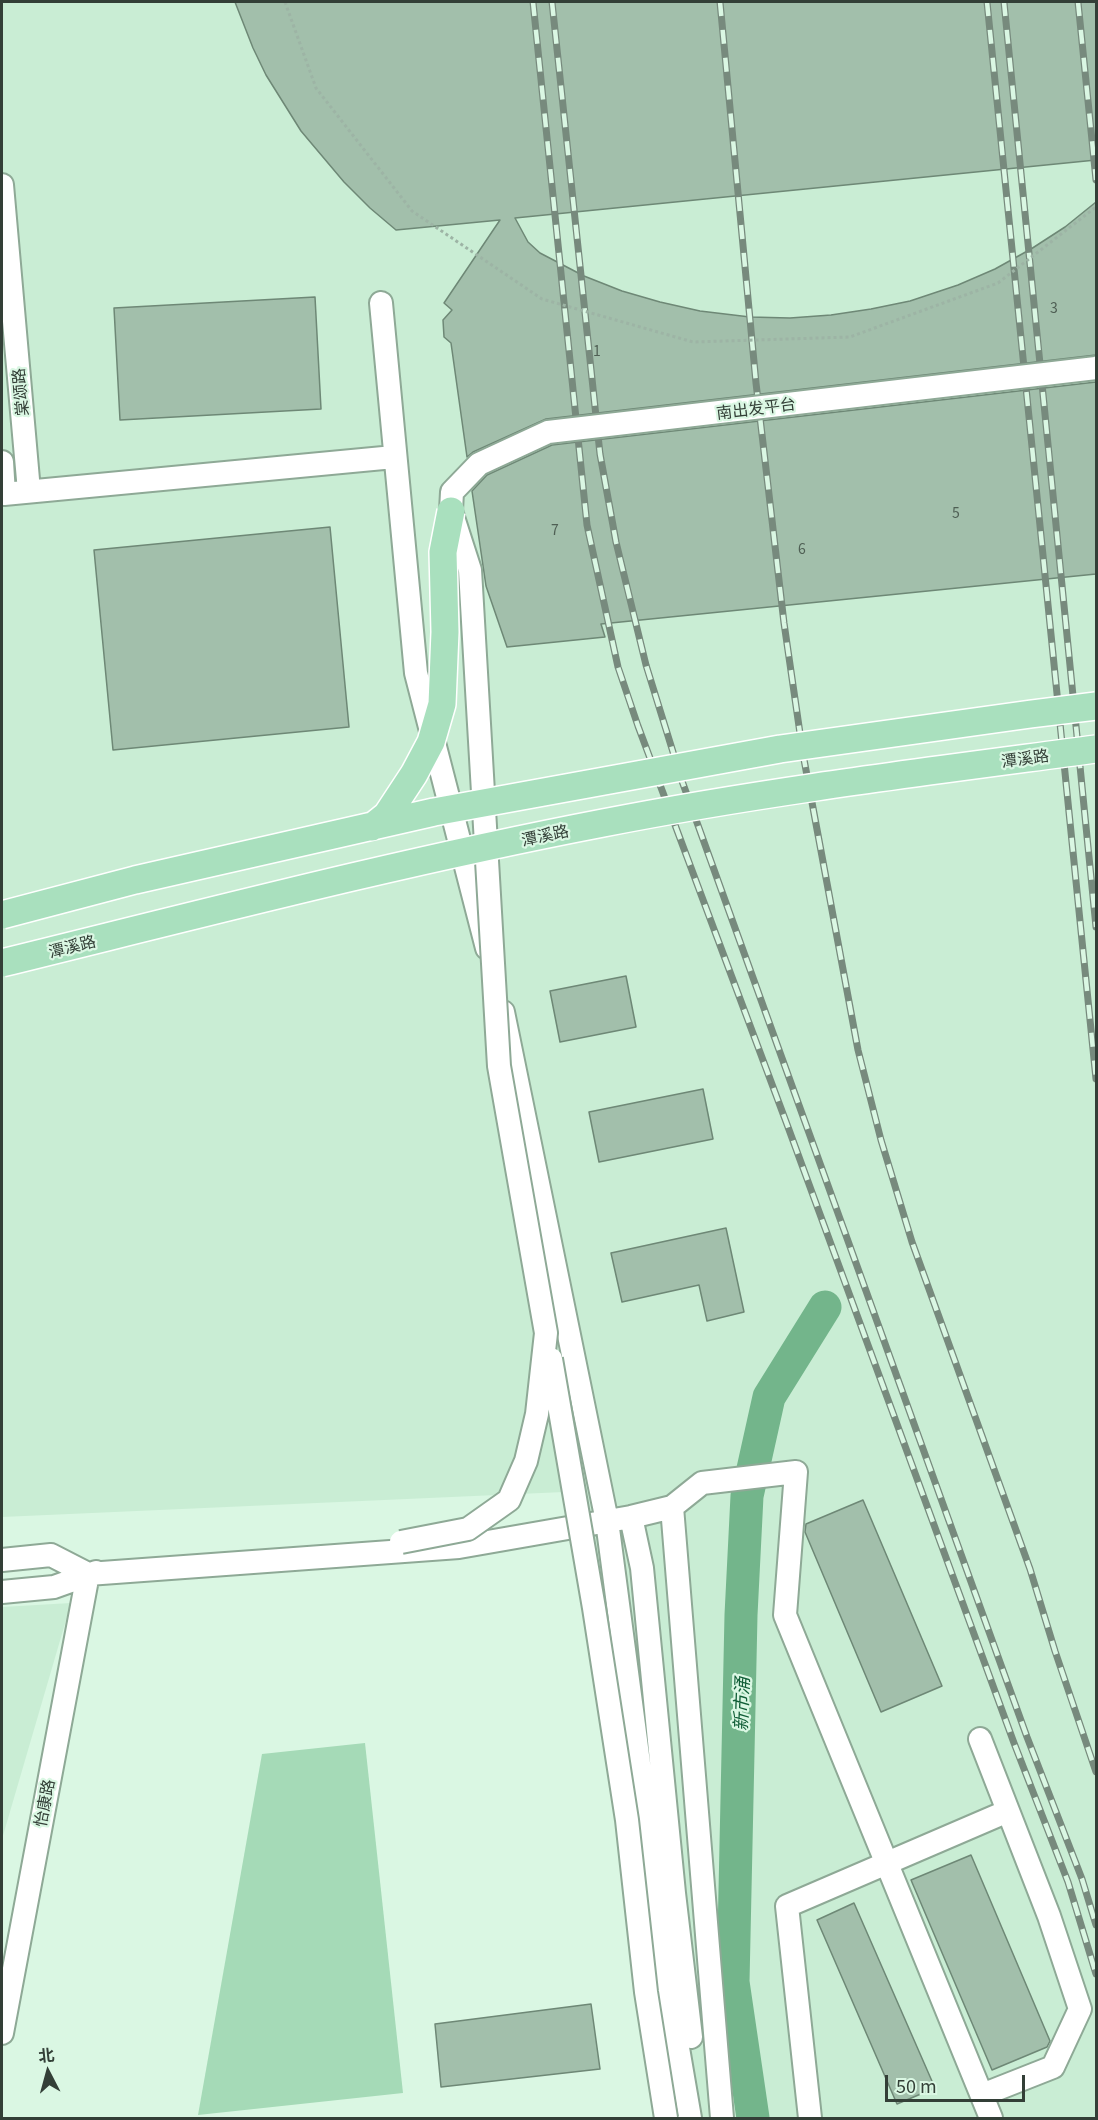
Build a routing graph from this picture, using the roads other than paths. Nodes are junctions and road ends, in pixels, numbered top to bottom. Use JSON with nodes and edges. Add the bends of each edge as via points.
{"nodes":[{"id":1,"x":2,"y":185,"type":"edge"},
{"id":2,"x":381,"y":303,"type":"dead end"},
{"id":3,"x":1096,"y":368,"type":"edge"},
{"id":4,"x":394,"y":457,"type":"junction"},
{"id":5,"x":2,"y":462,"type":"edge"},
{"id":6,"x":29,"y":491,"type":"junction"},
{"id":7,"x":451,"y":511,"type":"junction"},
{"id":8,"x":1096,"y":706,"type":"edge"},
{"id":9,"x":1096,"y":749,"type":"edge"},
{"id":10,"x":2,"y":915,"type":"edge"},
{"id":11,"x":2,"y":928,"type":"edge"},
{"id":12,"x":2,"y":963,"type":"edge"},
{"id":13,"x":546,"y":1334,"type":"junction"},
{"id":14,"x":672,"y":1507,"type":"junction"},
{"id":15,"x":632,"y":1517,"type":"junction"},
{"id":16,"x":607,"y":1521,"type":"junction"},
{"id":17,"x":2,"y":1560,"type":"edge"},
{"id":18,"x":88,"y":1574,"type":"junction"},
{"id":19,"x":2,"y":1592,"type":"edge"},
{"id":20,"x":980,"y":1739,"type":"dead end"},
{"id":21,"x":1008,"y":1811,"type":"junction"},
{"id":22,"x":886,"y":1863,"type":"junction"},
{"id":23,"x":2,"y":2033,"type":"edge"},
{"id":24,"x":982,"y":2096,"type":"junction"},
{"id":25,"x":666,"y":2118,"type":"edge"},
{"id":26,"x":690,"y":2118,"type":"edge"},
{"id":27,"x":705,"y":2118,"type":"edge"},
{"id":28,"x":722,"y":2118,"type":"edge"},
{"id":29,"x":810,"y":2118,"type":"edge"},
{"id":30,"x":991,"y":2118,"type":"edge"}],
"edges":[{"from":1,"to":6,"type":"street","name":"棠颂路"},
{"from":2,"to":4,"type":"street"},
{"from":3,"to":7,"type":"street","name":"南出发平台","bridge":true,"via":[[548,432],[479,464],[452,492]]},
{"from":4,"to":6,"type":"street"},
{"from":4,"to":16,"type":"street","via":[[416,674],[503,1012]]},
{"from":5,"to":6,"type":"street","via":[[4,494]]},
{"from":7,"to":11,"type":"main road","bridge":true,"via":[[443,552],[442,704],[431,742],[387,815],[366,832],[343,842]]},
{"from":7,"to":13,"type":"street","bridge":true,"via":[[470,570],[499,1066]]},
{"from":8,"to":10,"type":"main road","bridge":true,"via":[[780,749],[606,779],[434,812]]},
{"from":9,"to":12,"type":"main road","name":"潭溪路","bridge":true,"via":[[789,790],[604,822],[442,856]]},
{"from":13,"to":18,"type":"street","bridge":true,"via":[[535,1424],[526,1461],[509,1500],[468,1529],[401,1542],[179,1559]]},
{"from":13,"to":25,"type":"street","bridge":true,"via":[[627,1820],[646,1992]]},
{"from":14,"to":15,"type":"street"},
{"from":14,"to":22,"type":"street","via":[[702,1483],[796,1472],[785,1615]]},
{"from":14,"to":28,"type":"street"},
{"from":15,"to":16,"type":"street"},
{"from":15,"to":27,"type":"street","via":[[642,1568],[692,2048]]},
{"from":16,"to":18,"type":"street","via":[[459,1547]]},
{"from":16,"to":26,"type":"street","via":[[670,2001]]},
{"from":17,"to":18,"type":"street","via":[[51,1555]]},
{"from":18,"to":19,"type":"street","via":[[54,1587]]},
{"from":18,"to":23,"type":"street","name":"怡康路"},
{"from":20,"to":21,"type":"street"},
{"from":21,"to":22,"type":"street"},
{"from":21,"to":24,"type":"street","via":[[1080,2009],[1053,2067]]},
{"from":22,"to":24,"type":"street"},
{"from":22,"to":29,"type":"street","via":[[788,1906]]},
{"from":24,"to":30,"type":"street"}]}
